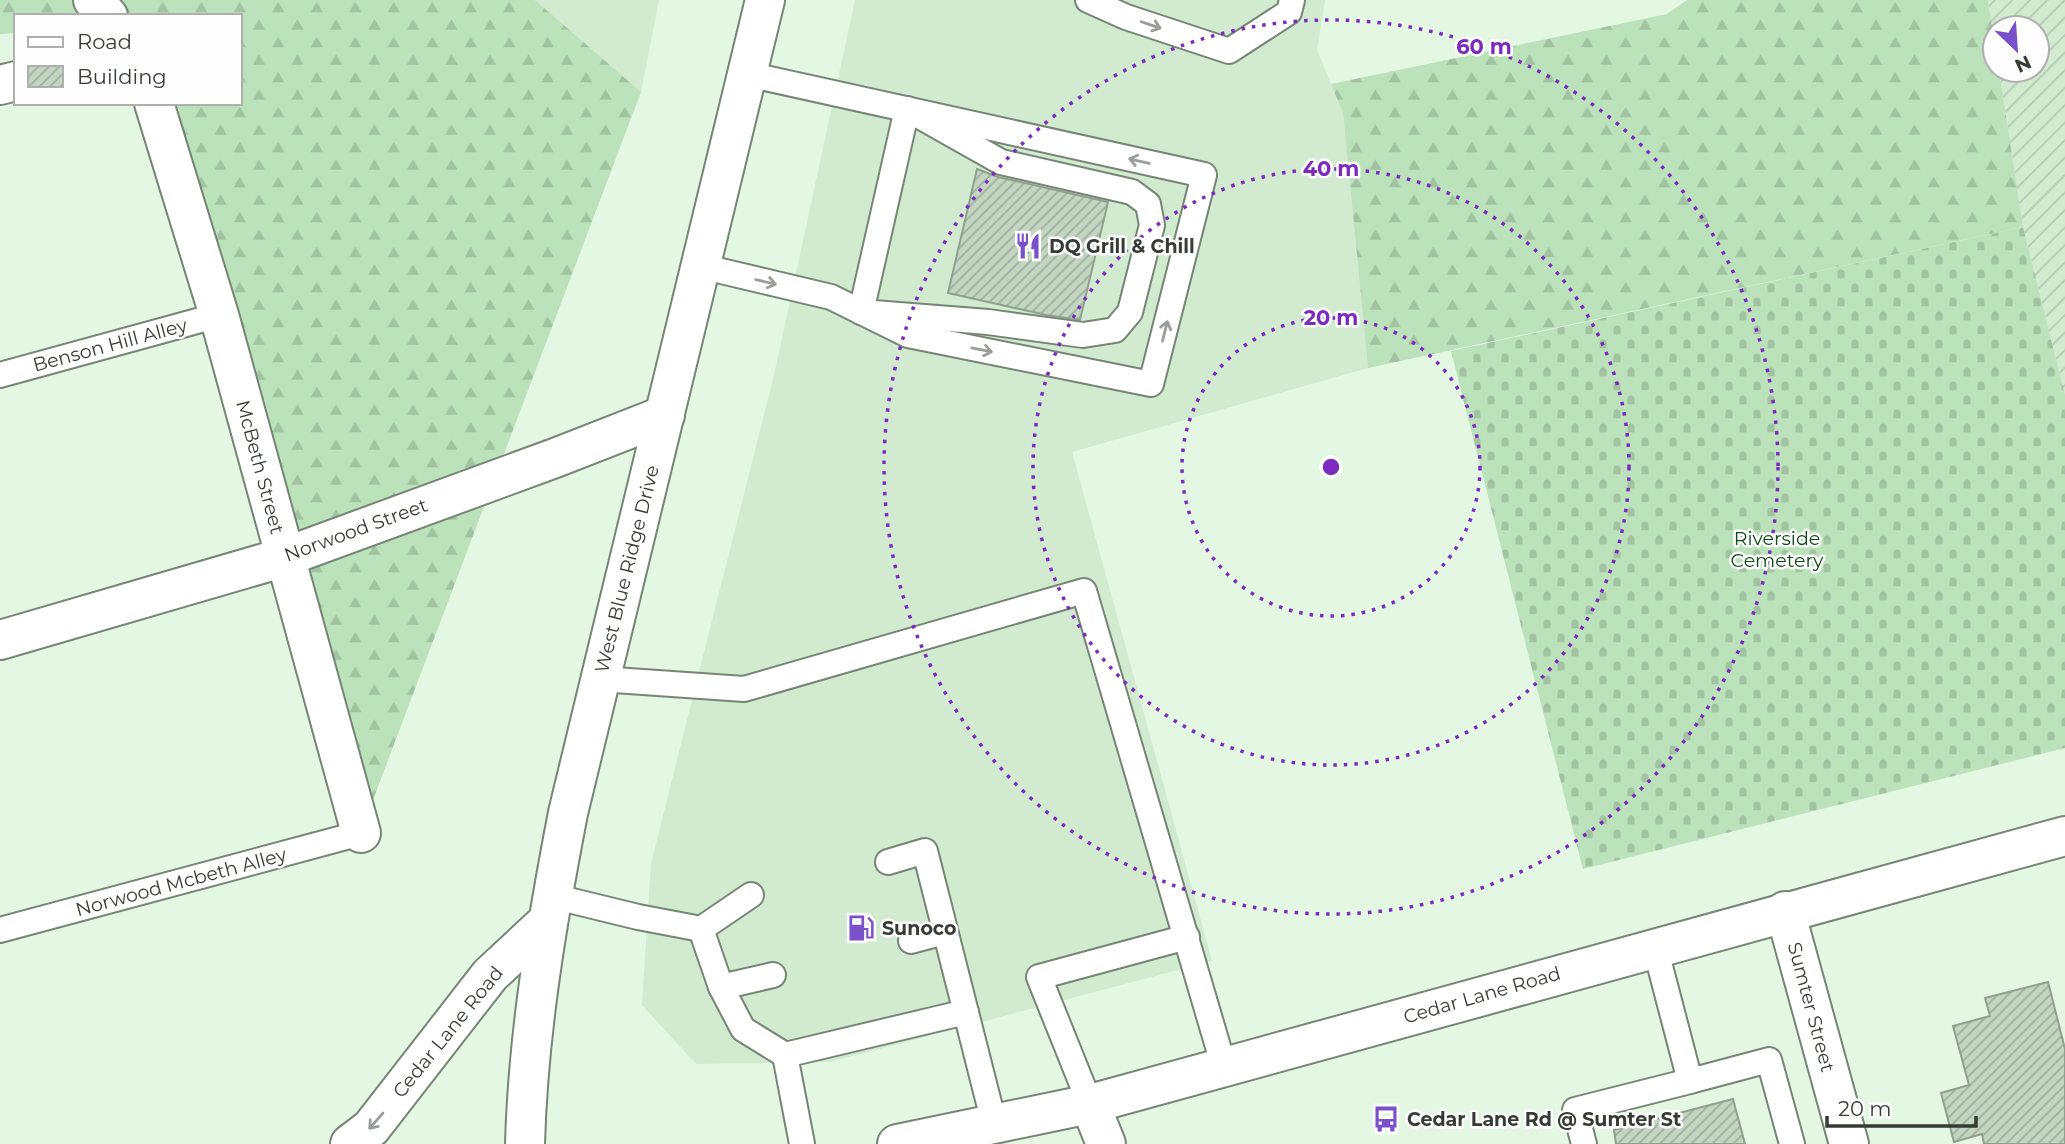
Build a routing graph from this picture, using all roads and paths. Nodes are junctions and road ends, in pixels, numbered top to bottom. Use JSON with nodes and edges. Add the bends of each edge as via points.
{"nodes":[{"id":1,"x":93,"y":0,"type":"edge"},
{"id":2,"x":765,"y":0,"type":"edge"},
{"id":3,"x":1088,"y":0,"type":"edge"},
{"id":4,"x":1292,"y":0,"type":"edge"},
{"id":5,"x":106,"y":14,"type":"edge"},
{"id":6,"x":747,"y":74,"type":"junction"},
{"id":7,"x":155,"y":105,"type":"edge"},
{"id":8,"x":907,"y":109,"type":"junction"},
{"id":9,"x":700,"y":266,"type":"junction"},
{"id":10,"x":861,"y":312,"type":"junction"},
{"id":11,"x":219,"y":315,"type":"junction"},
{"id":12,"x":0,"y":375,"type":"edge"},
{"id":13,"x":665,"y":415,"type":"junction"},
{"id":14,"x":285,"y":556,"type":"junction"},
{"id":15,"x":0,"y":640,"type":"edge"},
{"id":16,"x":600,"y":679,"type":"junction"},
{"id":17,"x":361,"y":834,"type":"joint"},
{"id":18,"x":2065,"y":836,"type":"edge"},
{"id":19,"x":888,"y":862,"type":"dead end"},
{"id":20,"x":751,"y":895,"type":"dead end"},
{"id":21,"x":550,"y":909,"type":"junction"},
{"id":22,"x":1785,"y":911,"type":"junction"},
{"id":23,"x":701,"y":929,"type":"junction"},
{"id":24,"x":0,"y":930,"type":"edge"},
{"id":25,"x":945,"y":932,"type":"junction"},
{"id":26,"x":1187,"y":937,"type":"junction"},
{"id":27,"x":911,"y":941,"type":"dead end"},
{"id":28,"x":1655,"y":947,"type":"junction"},
{"id":29,"x":773,"y":975,"type":"dead end"},
{"id":30,"x":721,"y":987,"type":"junction"},
{"id":31,"x":965,"y":1012,"type":"junction"},
{"id":32,"x":785,"y":1055,"type":"junction"},
{"id":33,"x":1224,"y":1067,"type":"junction"},
{"id":34,"x":1690,"y":1082,"type":"junction"},
{"id":35,"x":1090,"y":1104,"type":"junction"},
{"id":36,"x":994,"y":1123,"type":"junction"},
{"id":37,"x":351,"y":1144,"type":"edge"},
{"id":38,"x":525,"y":1144,"type":"edge"},
{"id":39,"x":802,"y":1144,"type":"edge"},
{"id":40,"x":897,"y":1144,"type":"edge"},
{"id":41,"x":1107,"y":1144,"type":"edge"},
{"id":42,"x":1584,"y":1144,"type":"edge"},
{"id":43,"x":1792,"y":1144,"type":"edge"},
{"id":44,"x":1849,"y":1144,"type":"edge"}],
"edges":[{"from":1,"to":5,"type":"main road"},
{"from":2,"to":6,"type":"main road","name":"West Blue Ridge Drive"},
{"from":3,"to":4,"type":"lane","one_way":true,"via":[[1229,51],[1289,12]]},
{"from":6,"to":8,"type":"lane"},
{"from":6,"to":9,"type":"main road","name":"West Blue Ridge Drive"},
{"from":7,"to":11,"type":"main road","name":"McBeth Street"},
{"from":8,"to":10,"type":"lane"},
{"from":8,"to":10,"type":"lane","via":[[1001,162],[1132,192],[1148,204],[1152,225],[1130,312],[1115,330],[1083,335]]},
{"from":10,"to":8,"type":"lane","one_way":true,"via":[[908,335],[1151,384],[1204,175]]},
{"from":9,"to":10,"type":"lane","one_way":true,"via":[[831,297]]},
{"from":9,"to":13,"type":"main road","name":"West Blue Ridge Drive"},
{"from":11,"to":12,"type":"lane","name":"Benson Hill Alley"},
{"from":11,"to":14,"type":"main road","name":"McBeth Street"},
{"from":13,"to":14,"type":"main road","name":"Norwood Street"},
{"from":13,"to":16,"type":"main road","name":"West Blue Ridge Drive"},
{"from":14,"to":15,"type":"main road","name":"Norwood Street"},
{"from":14,"to":17,"type":"main road","name":"McBeth Street"},
{"from":16,"to":21,"type":"main road","name":"West Blue Ridge Drive"},
{"from":16,"to":26,"type":"lane","via":[[744,689],[1084,591]]},
{"from":17,"to":24,"type":"lane","name":"Norwood Mcbeth Alley"},
{"from":18,"to":22,"type":"main road","name":"Cedar Lane Road"},
{"from":19,"to":25,"type":"lane","via":[[925,851]]},
{"from":20,"to":23,"type":"lane"},
{"from":21,"to":23,"type":"lane","via":[[638,917]]},
{"from":21,"to":37,"type":"main road","name":"Cedar Lane Road","one_way":true,"via":[[490,975],[371,1128]]},
{"from":21,"to":38,"type":"main road","name":"West Blue Ridge Drive","via":[[526,1097]]},
{"from":22,"to":28,"type":"main road","name":"Cedar Lane Road"},
{"from":22,"to":44,"type":"main road","name":"Sumter Street"},
{"from":23,"to":30,"type":"lane"},
{"from":25,"to":27,"type":"lane"},
{"from":25,"to":31,"type":"lane"},
{"from":26,"to":33,"type":"lane"},
{"from":26,"to":35,"type":"lane","via":[[1039,977]]},
{"from":28,"to":33,"type":"main road","name":"Cedar Lane Road"},
{"from":28,"to":34,"type":"lane"},
{"from":29,"to":30,"type":"lane"},
{"from":30,"to":32,"type":"lane","via":[[743,1029]]},
{"from":31,"to":32,"type":"lane"},
{"from":31,"to":36,"type":"lane"},
{"from":32,"to":39,"type":"lane"},
{"from":33,"to":35,"type":"main road","name":"Cedar Lane Road"},
{"from":34,"to":42,"type":"lane","via":[[1575,1111]]},
{"from":34,"to":43,"type":"lane","via":[[1769,1060]]},
{"from":35,"to":36,"type":"main road","name":"Cedar Lane Road"},
{"from":35,"to":41,"type":"main road"},
{"from":36,"to":40,"type":"main road","name":"Cedar Lane Road"}]}
